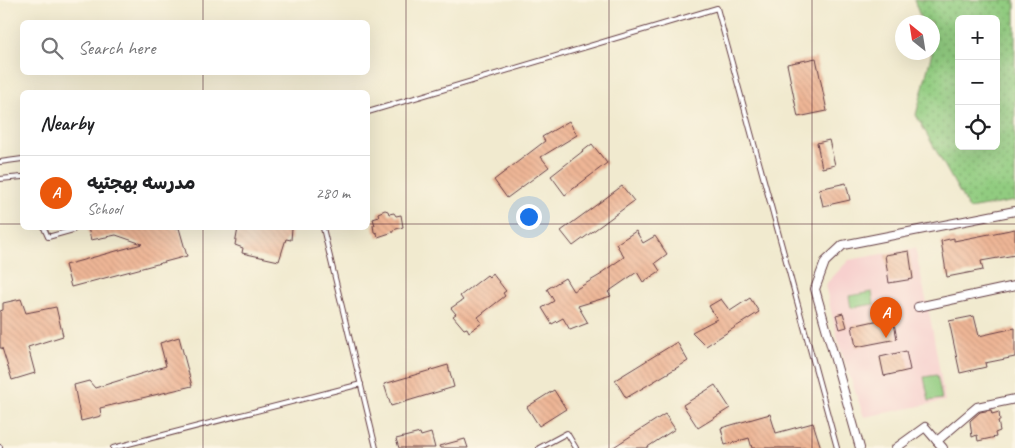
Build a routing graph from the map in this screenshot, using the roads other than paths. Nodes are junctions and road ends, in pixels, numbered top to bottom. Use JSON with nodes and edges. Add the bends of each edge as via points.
{"nodes":[{"id":1,"x":370,"y":111,"type":"edge"},
{"id":2,"x":20,"y":159,"type":"edge"},
{"id":3,"x":0,"y":162,"type":"edge"},
{"id":4,"x":20,"y":177,"type":"edge"},
{"id":5,"x":0,"y":179,"type":"edge"},
{"id":6,"x":1015,"y":211,"type":"edge"},
{"id":7,"x":45,"y":230,"type":"edge"},
{"id":8,"x":73,"y":230,"type":"dead end"},
{"id":9,"x":323,"y":230,"type":"edge"},
{"id":10,"x":1015,"y":286,"type":"edge"},
{"id":11,"x":918,"y":307,"type":"dead end"},
{"id":12,"x":361,"y":384,"type":"junction"},
{"id":13,"x":1015,"y":399,"type":"edge"},
{"id":14,"x":937,"y":441,"type":"junction"},
{"id":15,"x":113,"y":448,"type":"edge"},
{"id":16,"x":376,"y":448,"type":"edge"},
{"id":17,"x":539,"y":448,"type":"edge"},
{"id":18,"x":576,"y":448,"type":"edge"},
{"id":19,"x":837,"y":448,"type":"edge"},
{"id":20,"x":860,"y":448,"type":"edge"},
{"id":21,"x":896,"y":448,"type":"edge"},
{"id":22,"x":943,"y":448,"type":"edge"}],
"edges":[{"from":1,"to":19,"type":"lane","via":[[717,8]]},
{"from":2,"to":3,"type":"lane"},
{"from":4,"to":5,"type":"lane"},
{"from":6,"to":20,"type":"street","via":[[843,245],[825,262],[815,289]]},
{"from":7,"to":8,"type":"lane","via":[[48,237]]},
{"from":9,"to":12,"type":"lane"},
{"from":10,"to":11,"type":"street"},
{"from":12,"to":15,"type":"lane"},
{"from":12,"to":16,"type":"lane"},
{"from":13,"to":14,"type":"street","via":[[978,407]]},
{"from":14,"to":21,"type":"street","via":[[925,427]]},
{"from":14,"to":22,"type":"street"},
{"from":17,"to":18,"type":"lane","via":[[567,433]]}]}
